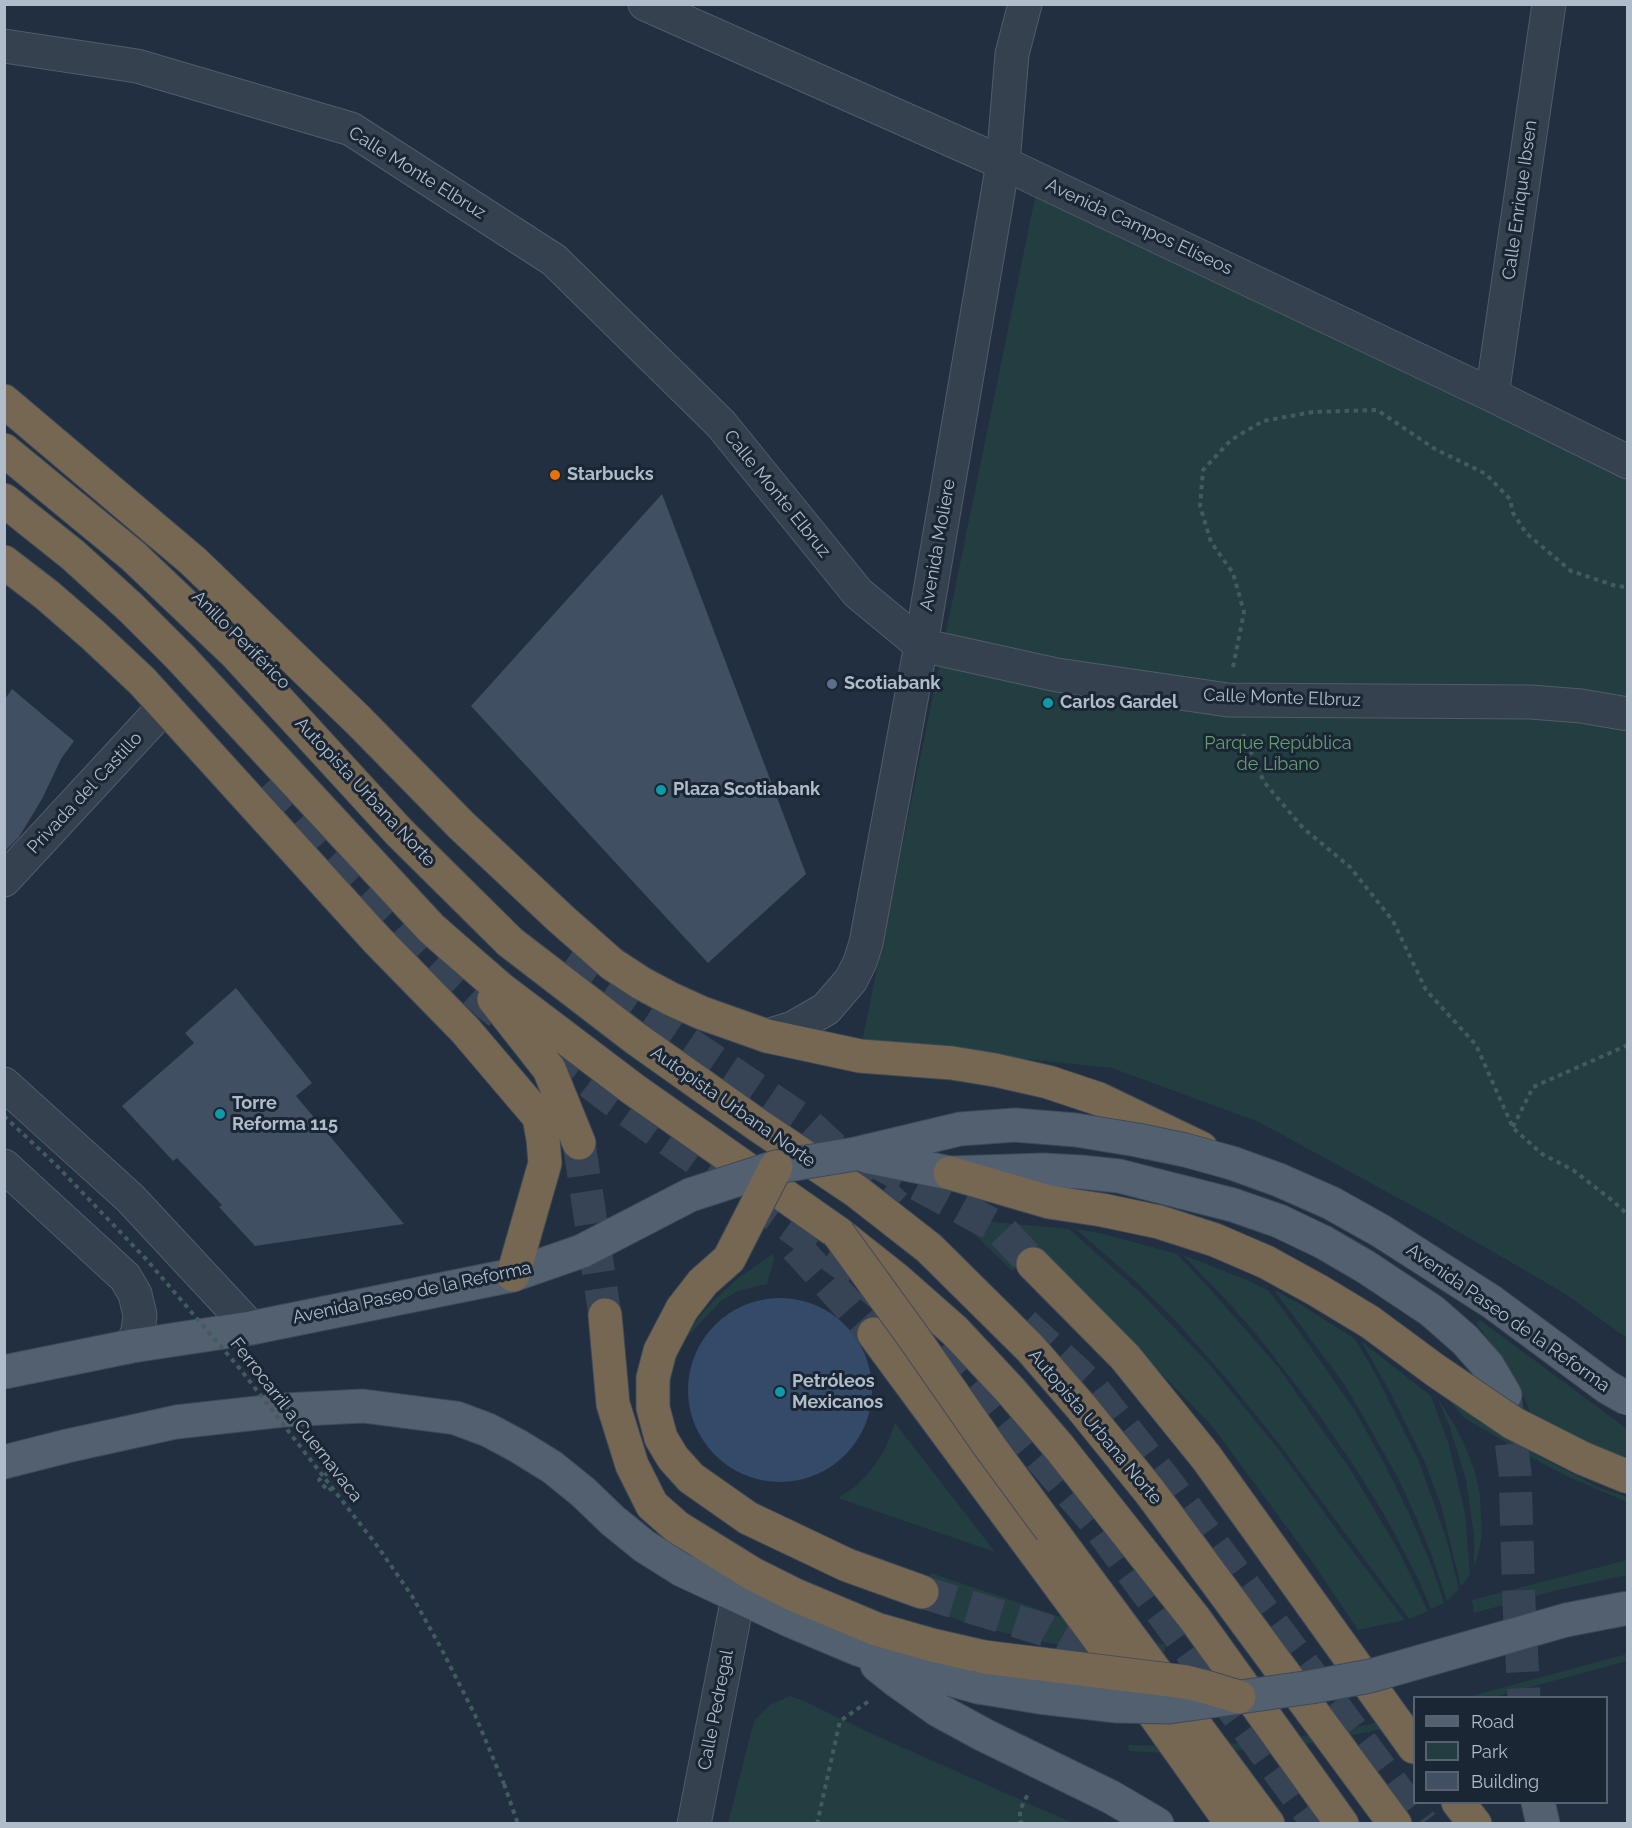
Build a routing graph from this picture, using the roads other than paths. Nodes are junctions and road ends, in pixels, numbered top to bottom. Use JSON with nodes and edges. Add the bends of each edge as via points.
{"nodes":[{"id":1,"x":645,"y":4,"type":"edge"},
{"id":2,"x":1025,"y":4,"type":"edge"},
{"id":3,"x":1549,"y":4,"type":"edge"},
{"id":4,"x":4,"y":46,"type":"edge"},
{"id":5,"x":1003,"y":163,"type":"junction"},
{"id":6,"x":1492,"y":395,"type":"junction"},
{"id":7,"x":4,"y":401,"type":"edge"},
{"id":8,"x":4,"y":435,"type":"edge"},
{"id":9,"x":4,"y":450,"type":"edge"},
{"id":10,"x":1628,"y":462,"type":"edge"},
{"id":11,"x":4,"y":500,"type":"edge"},
{"id":12,"x":4,"y":521,"type":"edge"},
{"id":13,"x":4,"y":562,"type":"edge"},
{"id":14,"x":921,"y":645,"type":"junction"},
{"id":15,"x":165,"y":706,"type":"junction"},
{"id":16,"x":1628,"y":714,"type":"edge"},
{"id":17,"x":269,"y":780,"type":"tunnel mouth"},
{"id":18,"x":4,"y":880,"type":"edge"},
{"id":19,"x":456,"y":950,"type":"junction"},
{"id":20,"x":566,"y":961,"type":"tunnel mouth"},
{"id":21,"x":767,"y":1036,"type":"junction"},
{"id":22,"x":4,"y":1084,"type":"edge"},
{"id":23,"x":579,"y":1143,"type":"tunnel mouth"},
{"id":24,"x":855,"y":1154,"type":"junction"},
{"id":25,"x":1232,"y":1163,"type":"junction"},
{"id":26,"x":4,"y":1166,"type":"edge"},
{"id":27,"x":776,"y":1167,"type":"junction"},
{"id":28,"x":950,"y":1173,"type":"junction"},
{"id":29,"x":838,"y":1233,"type":"junction"},
{"id":30,"x":1033,"y":1264,"type":"tunnel mouth"},
{"id":31,"x":513,"y":1275,"type":"junction"},
{"id":32,"x":605,"y":1315,"type":"tunnel mouth"},
{"id":33,"x":251,"y":1328,"type":"junction"},
{"id":34,"x":874,"y":1334,"type":"tunnel mouth"},
{"id":35,"x":132,"y":1347,"type":"junction"},
{"id":36,"x":4,"y":1372,"type":"edge"},
{"id":37,"x":1505,"y":1395,"type":"tunnel mouth"},
{"id":38,"x":1628,"y":1400,"type":"edge"},
{"id":39,"x":4,"y":1462,"type":"edge"},
{"id":40,"x":1628,"y":1477,"type":"edge"},
{"id":41,"x":922,"y":1592,"type":"tunnel mouth"},
{"id":42,"x":738,"y":1597,"type":"junction"},
{"id":43,"x":1628,"y":1608,"type":"edge"},
{"id":44,"x":858,"y":1649,"type":"junction"},
{"id":45,"x":1239,"y":1697,"type":"junction"},
{"id":46,"x":1413,"y":1746,"type":"edge"},
{"id":47,"x":1459,"y":1804,"type":"edge"},
{"id":48,"x":1538,"y":1804,"type":"edge"},
{"id":49,"x":694,"y":1824,"type":"edge"},
{"id":50,"x":1157,"y":1824,"type":"edge"},
{"id":51,"x":1232,"y":1824,"type":"edge"},
{"id":52,"x":1268,"y":1824,"type":"edge"},
{"id":53,"x":1342,"y":1824,"type":"edge"},
{"id":54,"x":1395,"y":1824,"type":"edge"},
{"id":55,"x":1475,"y":1824,"type":"edge"},
{"id":56,"x":1543,"y":1824,"type":"edge"}],
"edges":[{"from":1,"to":5,"type":"street","name":"Avenida Campos Elíseos"},
{"from":2,"to":5,"type":"street","name":"Avenida Moliere","via":[[1012,54]]},
{"from":3,"to":6,"type":"street","name":"Calle Enrique Ibsen"},
{"from":4,"to":14,"type":"street","name":"Calle Monte Elbruz","via":[[137,66],[351,129],[554,260],[721,424],[858,593]]},
{"from":5,"to":6,"type":"street","name":"Avenida Campos Elíseos"},
{"from":5,"to":14,"type":"street","name":"Avenida Moliere"},
{"from":6,"to":10,"type":"street","name":"Avenida Campos Elíseos"},
{"from":7,"to":21,"type":"highway","via":[[192,561],[461,825],[612,964],[671,999]]},
{"from":8,"to":20,"type":"highway","name":"Anillo Periférico","via":[[194,592],[461,870]]},
{"from":9,"to":54,"type":"highway","name":"Autopista Urbana Norte","bridge":true,"via":[[133,556],[235,652],[399,832],[510,942],[635,1038],[856,1191],[929,1248],[1030,1348],[1130,1467]]},
{"from":11,"to":19,"type":"highway","via":[[130,607]]},
{"from":12,"to":17,"type":"highway","via":[[116,620]]},
{"from":13,"to":15,"type":"highway","via":[[93,634]]},
{"from":14,"to":16,"type":"street","name":"Calle Monte Elbruz","via":[[1057,675],[1228,700],[1531,702]]},
{"from":14,"to":21,"type":"street","name":"Avenida Moliere","via":[[860,962],[851,980],[826,1009],[793,1028]]},
{"from":15,"to":18,"type":"street","name":"Privada del Castillo"},
{"from":15,"to":31,"type":"highway","via":[[377,940],[465,1030],[539,1117],[545,1163]]},
{"from":19,"to":23,"type":"highway","via":[[549,1069]]},
{"from":19,"to":29,"type":"highway","bridge":true,"via":[[633,1089]]},
{"from":21,"to":25,"type":"highway","bridge":true,"via":[[860,1056],[952,1063],[1048,1082],[1099,1099]]},
{"from":22,"to":33,"type":"street","via":[[130,1198]]},
{"from":24,"to":25,"type":"main road","name":"Avenida Paseo de la Reforma","bridge":true,"via":[[960,1129],[1015,1125],[1137,1140]]},
{"from":24,"to":27,"type":"main road","name":"Avenida Paseo de la Reforma","bridge":true},
{"from":24,"to":28,"type":"main road","bridge":true},
{"from":25,"to":38,"type":"main road","name":"Avenida Paseo de la Reforma","bridge":true,"via":[[1331,1203],[1381,1231],[1492,1302]]},
{"from":26,"to":35,"type":"street","via":[[125,1277],[135,1294],[140,1315]]},
{"from":27,"to":31,"type":"main road","name":"Avenida Paseo de la Reforma","bridge":true,"via":[[690,1195],[582,1251]]},
{"from":27,"to":41,"type":"highway","bridge":true,"via":[[729,1259],[703,1282],[682,1309],[660,1351],[653,1378],[653,1408],[661,1438],[691,1478],[748,1518],[846,1565]]},
{"from":28,"to":37,"type":"main road","bridge":true,"via":[[1043,1170],[1119,1176],[1233,1204],[1279,1221],[1366,1267],[1432,1311],[1488,1366]]},
{"from":28,"to":40,"type":"highway","bridge":true,"via":[[1049,1202],[1159,1222],[1266,1262],[1370,1322],[1513,1423]]},
{"from":29,"to":52,"type":"highway","bridge":true},
{"from":29,"to":53,"type":"highway","bridge":true,"via":[[955,1331],[1059,1447],[1196,1619]]},
{"from":30,"to":46,"type":"highway","via":[[1125,1358],[1206,1457]]},
{"from":31,"to":33,"type":"main road","name":"Avenida Paseo de la Reforma"},
{"from":32,"to":45,"type":"highway","bridge":true,"via":[[614,1404],[632,1465],[652,1505],[704,1545],[795,1595],[876,1629],[932,1645],[984,1657],[1186,1682]]},
{"from":33,"to":35,"type":"main road","name":"Avenida Paseo de la Reforma"},
{"from":34,"to":51,"type":"highway"},
{"from":35,"to":36,"type":"main road","name":"Avenida Paseo de la Reforma"},
{"from":39,"to":42,"type":"main road","via":[[176,1422],[284,1410],[363,1406],[456,1418],[488,1430],[552,1467],[644,1546]]},
{"from":42,"to":44,"type":"main road"},
{"from":42,"to":49,"type":"street","name":"Calle Pedregal"},
{"from":43,"to":45,"type":"main road","bridge":true,"via":[[1566,1620],[1370,1676]]},
{"from":44,"to":45,"type":"main road","bridge":true,"via":[[978,1686],[1039,1697],[1169,1707]]},
{"from":44,"to":50,"type":"main road","via":[[938,1710]]},
{"from":47,"to":55,"type":"highway"},
{"from":48,"to":56,"type":"main road"}]}
